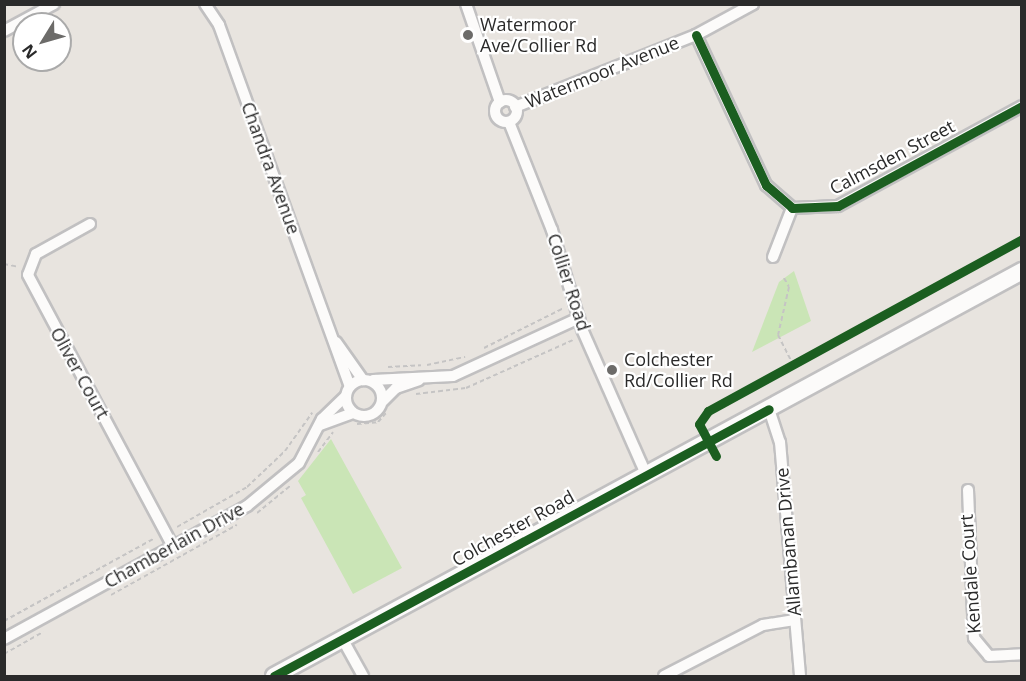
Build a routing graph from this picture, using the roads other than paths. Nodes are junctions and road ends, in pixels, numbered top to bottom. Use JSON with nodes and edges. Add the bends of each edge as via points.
{"nodes":[{"id":1,"x":54,"y":4,"type":"edge"},
{"id":2,"x":205,"y":4,"type":"edge"},
{"id":3,"x":466,"y":4,"type":"edge"},
{"id":4,"x":753,"y":4,"type":"edge"},
{"id":5,"x":4,"y":32,"type":"edge"},
{"id":6,"x":696,"y":35,"type":"junction"},
{"id":7,"x":500,"y":102,"type":"junction"},
{"id":8,"x":1022,"y":106,"type":"edge"},
{"id":9,"x":515,"y":107,"type":"junction"},
{"id":10,"x":509,"y":122,"type":"junction"},
{"id":11,"x":792,"y":208,"type":"junction"},
{"id":12,"x":90,"y":224,"type":"dead end"},
{"id":13,"x":773,"y":257,"type":"dead end"},
{"id":14,"x":1022,"y":271,"type":"edge"},
{"id":15,"x":579,"y":318,"type":"junction"},
{"id":16,"x":331,"y":334,"type":"junction"},
{"id":17,"x":422,"y":379,"type":"junction"},
{"id":18,"x":368,"y":380,"type":"junction"},
{"id":19,"x":350,"y":386,"type":"junction"},
{"id":20,"x":345,"y":397,"type":"junction"},
{"id":21,"x":383,"y":401,"type":"junction"},
{"id":22,"x":769,"y":408,"type":"junction"},
{"id":23,"x":353,"y":413,"type":"junction"},
{"id":24,"x":320,"y":425,"type":"junction"},
{"id":25,"x":646,"y":474,"type":"junction"},
{"id":26,"x":968,"y":490,"type":"dead end"},
{"id":27,"x":173,"y":546,"type":"junction"},
{"id":28,"x":795,"y":620,"type":"junction"},
{"id":29,"x":4,"y":639,"type":"edge"},
{"id":30,"x":344,"y":640,"type":"junction"},
{"id":31,"x":1022,"y":654,"type":"edge"},
{"id":32,"x":274,"y":676,"type":"edge"},
{"id":33,"x":363,"y":676,"type":"edge"},
{"id":34,"x":664,"y":676,"type":"edge"},
{"id":35,"x":800,"y":676,"type":"edge"}],
"edges":[{"from":1,"to":5,"type":"street"},
{"from":2,"to":16,"type":"street","name":"Chandra Avenue","via":[[219,25]]},
{"from":3,"to":7,"type":"street"},
{"from":4,"to":6,"type":"street","name":"Watermoor Avenue"},
{"from":6,"to":9,"type":"street","name":"Watermoor Avenue"},
{"from":6,"to":11,"type":"street","via":[[765,185]]},
{"from":7,"to":9,"type":"street"},
{"from":7,"to":10,"type":"street","name":"Collier Road","via":[[495,115]]},
{"from":8,"to":11,"type":"street","name":"Calmsden Street","via":[[838,206]]},
{"from":9,"to":10,"type":"street"},
{"from":10,"to":15,"type":"street","name":"Collier Road","via":[[552,230]]},
{"from":11,"to":13,"type":"street"},
{"from":12,"to":27,"type":"street","name":"Oliver Court","via":[[36,254],[28,275]]},
{"from":14,"to":22,"type":"main road","name":"Colchester Road"},
{"from":15,"to":17,"type":"street","via":[[479,368]]},
{"from":15,"to":25,"type":"street","name":"Collier Road"},
{"from":16,"to":18,"type":"street","name":"Chandra Avenue"},
{"from":16,"to":19,"type":"street","name":"Chandra Avenue"},
{"from":17,"to":18,"type":"street"},
{"from":17,"to":21,"type":"street","via":[[396,388]]},
{"from":18,"to":19,"type":"street"},
{"from":18,"to":21,"type":"street"},
{"from":19,"to":20,"type":"street"},
{"from":20,"to":23,"type":"street"},
{"from":20,"to":24,"type":"street","name":"Chamberlain Drive"},
{"from":21,"to":23,"type":"street","via":[[371,415]]},
{"from":22,"to":25,"type":"main road","name":"Colchester Road"},
{"from":22,"to":28,"type":"street","name":"Allambanan Drive","via":[[780,442]]},
{"from":23,"to":24,"type":"street"},
{"from":24,"to":27,"type":"street","name":"Chamberlain Drive","via":[[299,463],[279,483]]},
{"from":25,"to":30,"type":"main road","name":"Colchester Road"},
{"from":26,"to":31,"type":"street","name":"Kendale Court","via":[[974,638],[988,656]]},
{"from":27,"to":29,"type":"street","name":"Chamberlain Drive"},
{"from":28,"to":34,"type":"street","via":[[763,625]]},
{"from":28,"to":35,"type":"street","name":"Allambanan Drive"},
{"from":30,"to":32,"type":"main road","name":"Colchester Road"},
{"from":30,"to":33,"type":"street"}]}
